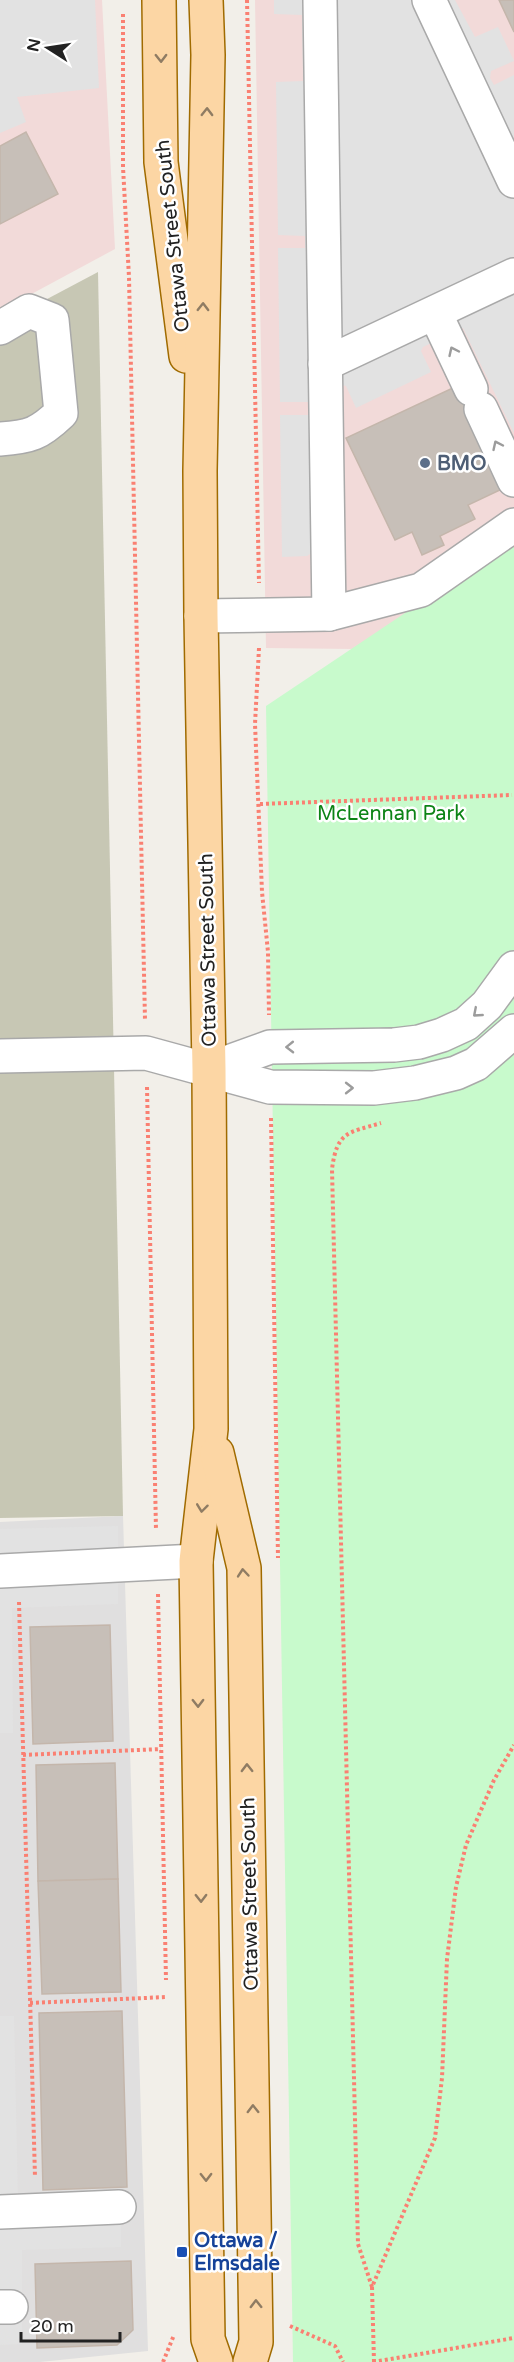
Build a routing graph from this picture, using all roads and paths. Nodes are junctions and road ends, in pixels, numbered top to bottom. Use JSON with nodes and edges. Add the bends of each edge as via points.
{"nodes":[{"id":1,"x":159,"y":0,"type":"edge"},
{"id":2,"x":206,"y":0,"type":"edge"},
{"id":3,"x":248,"y":0,"type":"edge"},
{"id":4,"x":320,"y":0,"type":"edge"},
{"id":5,"x":440,"y":4,"type":"edge"},
{"id":6,"x":123,"y":12,"type":"dead end"},
{"id":7,"x":511,"y":166,"type":"edge"},
{"id":8,"x":514,"y":275,"type":"edge"},
{"id":9,"x":435,"y":312,"type":"junction"},
{"id":10,"x":0,"y":328,"type":"edge"},
{"id":11,"x":325,"y":364,"type":"junction"},
{"id":12,"x":0,"y":439,"type":"edge"},
{"id":13,"x":200,"y":471,"type":"junction"},
{"id":14,"x":514,"y":480,"type":"edge"},
{"id":15,"x":514,"y":525,"type":"edge"},
{"id":16,"x":329,"y":614,"type":"junction"},
{"id":17,"x":259,"y":615,"type":"junction"},
{"id":18,"x":201,"y":616,"type":"junction"},
{"id":19,"x":512,"y":795,"type":"dead end"},
{"id":20,"x":260,"y":804,"type":"junction"},
{"id":21,"x":514,"y":968,"type":"edge"},
{"id":22,"x":269,"y":1022,"type":"dead end"},
{"id":23,"x":514,"y":1031,"type":"edge"},
{"id":24,"x":146,"y":1053,"type":"junction"},
{"id":25,"x":0,"y":1056,"type":"edge"},
{"id":26,"x":209,"y":1069,"type":"junction"},
{"id":27,"x":391,"y":1120,"type":"dead end"},
{"id":28,"x":211,"y":1429,"type":"junction"},
{"id":29,"x":196,"y":1561,"type":"junction"},
{"id":30,"x":157,"y":1564,"type":"junction"},
{"id":31,"x":9,"y":1571,"type":"edge"},
{"id":32,"x":514,"y":1745,"type":"edge"},
{"id":33,"x":161,"y":1749,"type":"junction"},
{"id":34,"x":23,"y":1755,"type":"junction"},
{"id":35,"x":30,"y":2003,"type":"junction"},
{"id":36,"x":119,"y":2207,"type":"dead end"},
{"id":37,"x":36,"y":2211,"type":"junction"},
{"id":38,"x":0,"y":2212,"type":"edge"},
{"id":39,"x":372,"y":2287,"type":"junction"},
{"id":40,"x":290,"y":2326,"type":"dead end"},
{"id":41,"x":175,"y":2330,"type":"dead end"},
{"id":42,"x":514,"y":2338,"type":"edge"},
{"id":43,"x":163,"y":2362,"type":"edge"},
{"id":44,"x":216,"y":2362,"type":"edge"},
{"id":45,"x":250,"y":2362,"type":"edge"},
{"id":46,"x":343,"y":2362,"type":"edge"},
{"id":47,"x":373,"y":2362,"type":"edge"}],
"edges":[{"from":1,"to":13,"type":"main road","name":"Ottawa Street South","one_way":true,"via":[[161,162]]},
{"from":13,"to":2,"type":"main road","name":"Ottawa Street South","one_way":true},
{"from":3,"to":17,"type":"path"},
{"from":4,"to":11,"type":"lane"},
{"from":5,"to":7,"type":"lane"},
{"from":6,"to":24,"type":"path","via":[[123,167],[129,277]]},
{"from":8,"to":9,"type":"lane"},
{"from":9,"to":11,"type":"lane"},
{"from":14,"to":9,"type":"lane","one_way":true},
{"from":10,"to":12,"type":"lane","via":[[28,311],[52,320],[61,413],[44,429],[22,438]]},
{"from":11,"to":16,"type":"lane"},
{"from":13,"to":18,"type":"main road","name":"Ottawa Street South"},
{"from":15,"to":16,"type":"lane","via":[[421,590]]},
{"from":16,"to":17,"type":"lane"},
{"from":17,"to":18,"type":"lane"},
{"from":17,"to":20,"type":"path","via":[[260,675],[255,724]]},
{"from":18,"to":26,"type":"main road","name":"Ottawa Street South"},
{"from":19,"to":20,"type":"path"},
{"from":20,"to":22,"type":"path"},
{"from":21,"to":26,"type":"lane","one_way":true,"via":[[487,1005],[466,1023],[442,1035],[394,1045],[270,1047]]},
{"from":26,"to":23,"type":"lane","one_way":true,"via":[[270,1087],[396,1087],[477,1064]]},
{"from":24,"to":25,"type":"lane"},
{"from":24,"to":26,"type":"lane"},
{"from":24,"to":30,"type":"path"},
{"from":26,"to":28,"type":"main road","name":"Ottawa Street South"},
{"from":27,"to":39,"type":"path","via":[[347,1134],[335,1148],[332,1169],[358,2244]]},
{"from":28,"to":29,"type":"main road","name":"Ottawa Street South","one_way":true},
{"from":45,"to":28,"type":"main road","name":"Ottawa Street South","one_way":true,"via":[[256,2342],[244,1568]]},
{"from":29,"to":30,"type":"lane"},
{"from":29,"to":44,"type":"main road","name":"Ottawa Street South","one_way":true,"via":[[208,2339]]},
{"from":30,"to":31,"type":"lane"},
{"from":30,"to":33,"type":"path"},
{"from":31,"to":34,"type":"path"},
{"from":32,"to":39,"type":"path","via":[[466,1845],[456,1887],[435,2138]]},
{"from":33,"to":34,"type":"path"},
{"from":33,"to":35,"type":"path","via":[[167,1997]]},
{"from":34,"to":35,"type":"path"},
{"from":35,"to":37,"type":"path"},
{"from":36,"to":37,"type":"lane"},
{"from":37,"to":38,"type":"lane"},
{"from":39,"to":47,"type":"path"},
{"from":40,"to":46,"type":"path","via":[[335,2346]]},
{"from":41,"to":43,"type":"path"},
{"from":42,"to":47,"type":"path"}]}
